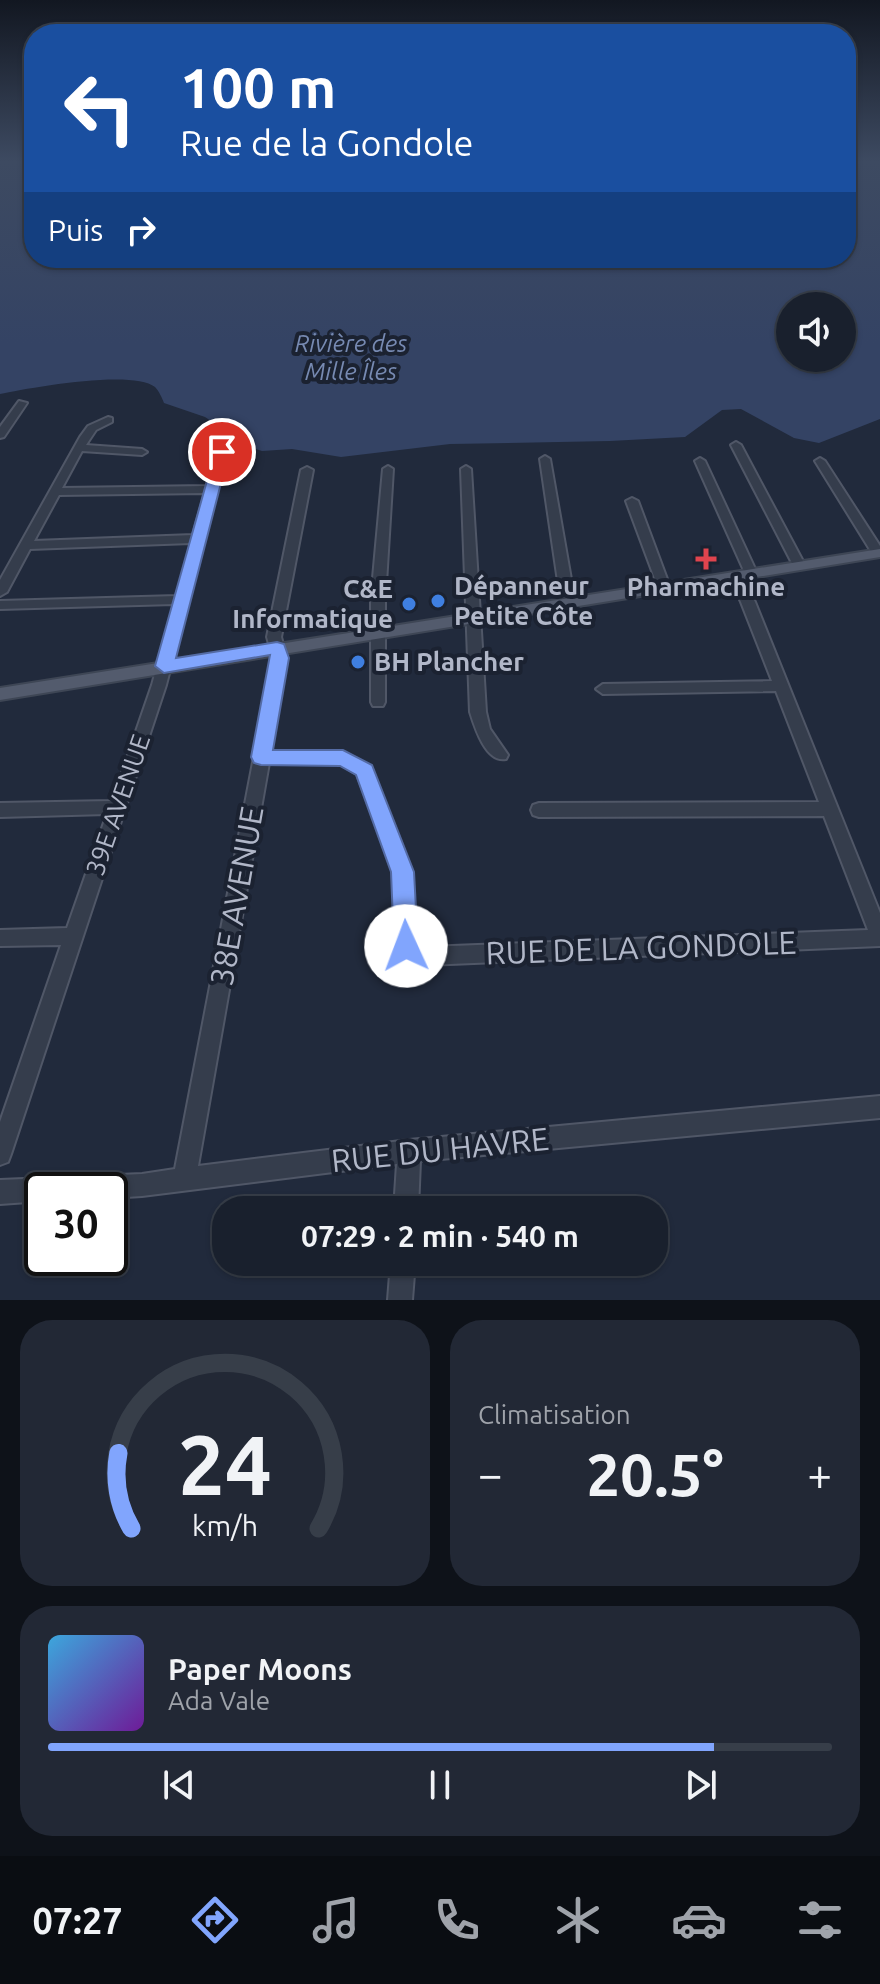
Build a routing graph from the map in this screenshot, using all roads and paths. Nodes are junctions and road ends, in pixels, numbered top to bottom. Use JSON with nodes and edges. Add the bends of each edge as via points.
{"nodes":[{"id":1,"x":22,"y":403,"type":"dead end"},
{"id":2,"x":108,"y":420,"type":"dead end"},
{"id":3,"x":0,"y":435,"type":"edge"},
{"id":4,"x":736,"y":445,"type":"dead end"},
{"id":5,"x":80,"y":448,"type":"junction"},
{"id":6,"x":142,"y":452,"type":"dead end"},
{"id":7,"x":222,"y":452,"type":"dead end"},
{"id":8,"x":545,"y":459,"type":"dead end"},
{"id":9,"x":700,"y":461,"type":"dead end"},
{"id":10,"x":820,"y":461,"type":"dead end"},
{"id":11,"x":388,"y":469,"type":"dead end"},
{"id":12,"x":466,"y":469,"type":"dead end"},
{"id":13,"x":307,"y":470,"type":"dead end"},
{"id":14,"x":211,"y":489,"type":"junction"},
{"id":15,"x":53,"y":492,"type":"junction"},
{"id":16,"x":632,"y":501,"type":"dead end"},
{"id":17,"x":197,"y":539,"type":"junction"},
{"id":18,"x":25,"y":545,"type":"junction"},
{"id":19,"x":879,"y":553,"type":"edge"},
{"id":20,"x":799,"y":565,"type":"junction"},
{"id":21,"x":743,"y":574,"type":"junction"},
{"id":22,"x":664,"y":587,"type":"junction"},
{"id":23,"x":0,"y":592,"type":"edge"},
{"id":24,"x":180,"y":600,"type":"junction"},
{"id":25,"x":568,"y":602,"type":"junction"},
{"id":26,"x":0,"y":605,"type":"edge"},
{"id":27,"x":474,"y":616,"type":"junction"},
{"id":28,"x":380,"y":631,"type":"junction"},
{"id":29,"x":277,"y":648,"type":"junction"},
{"id":30,"x":164,"y":666,"type":"junction"},
{"id":31,"x":781,"y":686,"type":"junction"},
{"id":32,"x":603,"y":689,"type":"dead end"},
{"id":33,"x":0,"y":694,"type":"edge"},
{"id":34,"x":378,"y":702,"type":"dead end"},
{"id":35,"x":500,"y":755,"type":"dead end"},
{"id":36,"x":261,"y":757,"type":"junction"},
{"id":37,"x":116,"y":807,"type":"junction"},
{"id":38,"x":830,"y":809,"type":"junction"},
{"id":39,"x":0,"y":810,"type":"edge"},
{"id":40,"x":539,"y":810,"type":"dead end"},
{"id":41,"x":73,"y":936,"type":"junction"},
{"id":42,"x":880,"y":937,"type":"edge"},
{"id":43,"x":0,"y":938,"type":"edge"},
{"id":44,"x":880,"y":1107,"type":"edge"},
{"id":45,"x":409,"y":1151,"type":"junction"},
{"id":46,"x":0,"y":1154,"type":"edge"},
{"id":47,"x":184,"y":1181,"type":"junction"},
{"id":48,"x":0,"y":1192,"type":"edge"},
{"id":49,"x":407,"y":1196,"type":"edge"},
{"id":50,"x":402,"y":1276,"type":"edge"},
{"id":51,"x":400,"y":1300,"type":"edge"}],
"edges":[{"from":1,"to":3,"type":"street"},
{"from":2,"to":5,"type":"street","via":[[92,428]]},
{"from":4,"to":20,"type":"street"},
{"from":5,"to":6,"type":"street"},
{"from":5,"to":15,"type":"street"},
{"from":7,"to":14,"type":"street","name":"39E AVENUE"},
{"from":8,"to":25,"type":"street"},
{"from":9,"to":21,"type":"street"},
{"from":10,"to":19,"type":"street"},
{"from":11,"to":28,"type":"street"},
{"from":12,"to":27,"type":"street"},
{"from":13,"to":29,"type":"street","name":"38E AVENUE","via":[[275,632]]},
{"from":14,"to":15,"type":"street"},
{"from":14,"to":17,"type":"street","name":"39E AVENUE"},
{"from":15,"to":18,"type":"street"},
{"from":16,"to":22,"type":"street"},
{"from":17,"to":18,"type":"street"},
{"from":17,"to":24,"type":"street","name":"39E AVENUE"},
{"from":18,"to":23,"type":"street"},
{"from":19,"to":20,"type":"main road"},
{"from":20,"to":21,"type":"main road"},
{"from":21,"to":22,"type":"main road"},
{"from":21,"to":31,"type":"street"},
{"from":22,"to":25,"type":"main road"},
{"from":24,"to":26,"type":"street"},
{"from":24,"to":30,"type":"street","name":"39E AVENUE"},
{"from":25,"to":27,"type":"main road"},
{"from":27,"to":28,"type":"main road"},
{"from":27,"to":35,"type":"street","via":[[479,718]]},
{"from":28,"to":29,"type":"main road"},
{"from":28,"to":34,"type":"street"},
{"from":29,"to":30,"type":"main road"},
{"from":29,"to":36,"type":"street","name":"38E AVENUE","via":[[280,658]]},
{"from":30,"to":33,"type":"main road"},
{"from":30,"to":37,"type":"street","name":"39E AVENUE"},
{"from":31,"to":32,"type":"street"},
{"from":31,"to":38,"type":"street"},
{"from":36,"to":42,"type":"street","name":"RUE DE LA GONDOLE","via":[[343,758],[364,770],[403,872],[406,946],[412,952],[426,956]]},
{"from":36,"to":47,"type":"street","name":"38E AVENUE"},
{"from":37,"to":39,"type":"street"},
{"from":37,"to":41,"type":"street","name":"39E AVENUE"},
{"from":38,"to":40,"type":"street"},
{"from":38,"to":42,"type":"street"},
{"from":41,"to":43,"type":"street"},
{"from":41,"to":46,"type":"street","name":"39E AVENUE"},
{"from":44,"to":45,"type":"street","name":"RUE DU HAVRE"},
{"from":45,"to":47,"type":"street","name":"RUE DU HAVRE"},
{"from":45,"to":49,"type":"street"},
{"from":47,"to":48,"type":"street","name":"RUE DU HAVRE"},
{"from":50,"to":51,"type":"street"}]}
